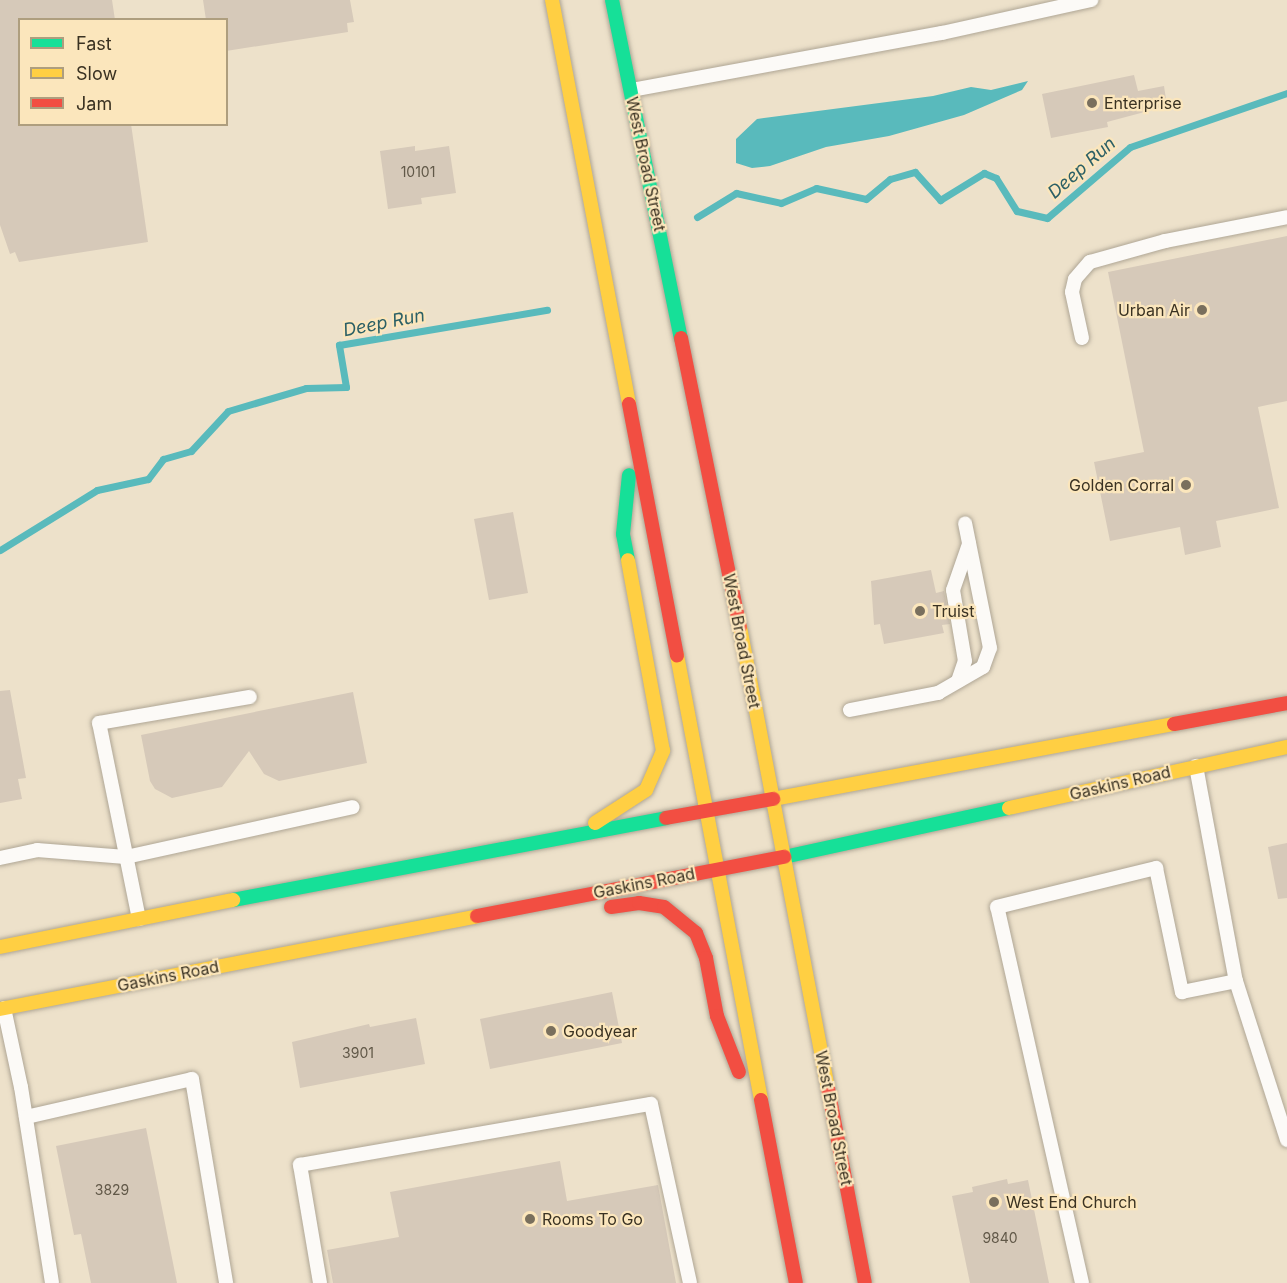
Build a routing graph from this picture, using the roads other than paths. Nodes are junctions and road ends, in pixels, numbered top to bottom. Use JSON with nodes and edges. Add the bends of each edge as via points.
{"nodes":[{"id":1,"x":552,"y":0,"type":"edge"},
{"id":2,"x":612,"y":0,"type":"edge"},
{"id":3,"x":1091,"y":0,"type":"edge"},
{"id":4,"x":631,"y":90,"type":"junction"},
{"id":5,"x":1287,"y":217,"type":"edge"},
{"id":6,"x":1082,"y":338,"type":"dead end"},
{"id":7,"x":632,"y":438,"type":"junction"},
{"id":8,"x":965,"y":523,"type":"dead end"},
{"id":9,"x":969,"y":542,"type":"junction"},
{"id":10,"x":958,"y":681,"type":"junction"},
{"id":11,"x":250,"y":697,"type":"dead end"},
{"id":12,"x":1287,"y":703,"type":"edge"},
{"id":13,"x":850,"y":710,"type":"dead end"},
{"id":14,"x":1287,"y":747,"type":"edge"},
{"id":15,"x":1196,"y":766,"type":"junction"},
{"id":16,"x":773,"y":799,"type":"junction"},
{"id":17,"x":353,"y":807,"type":"dead end"},
{"id":18,"x":704,"y":812,"type":"junction"},
{"id":19,"x":576,"y":834,"type":"junction"},
{"id":20,"x":126,"y":857,"type":"junction"},
{"id":21,"x":784,"y":857,"type":"junction"},
{"id":22,"x":0,"y":858,"type":"edge"},
{"id":23,"x":715,"y":869,"type":"junction"},
{"id":24,"x":594,"y":910,"type":"dead end"},
{"id":25,"x":139,"y":919,"type":"junction"},
{"id":26,"x":434,"y":924,"type":"junction"},
{"id":27,"x":494,"y":929,"type":"dead end"},
{"id":28,"x":0,"y":947,"type":"edge"},
{"id":29,"x":1236,"y":981,"type":"junction"},
{"id":30,"x":2,"y":1009,"type":"edge"},
{"id":31,"x":26,"y":1117,"type":"junction"},
{"id":32,"x":1287,"y":1140,"type":"edge"},
{"id":33,"x":768,"y":1146,"type":"junction"},
{"id":34,"x":52,"y":1283,"type":"edge"},
{"id":35,"x":226,"y":1283,"type":"edge"},
{"id":36,"x":320,"y":1283,"type":"edge"},
{"id":37,"x":690,"y":1283,"type":"edge"},
{"id":38,"x":796,"y":1283,"type":"edge"},
{"id":39,"x":865,"y":1283,"type":"edge"},
{"id":40,"x":1082,"y":1283,"type":"edge"}],
"edges":[{"from":1,"to":7,"type":"main road"},
{"from":2,"to":4,"type":"main road","name":"West Broad Street"},
{"from":3,"to":4,"type":"lane","via":[[942,33]]},
{"from":4,"to":16,"type":"main road","name":"West Broad Street"},
{"from":5,"to":6,"type":"lane","via":[[1165,241],[1090,262],[1075,279],[1072,292]]},
{"from":7,"to":18,"type":"main road"},
{"from":7,"to":19,"type":"main road","via":[[623,534],[663,750],[655,774],[640,795]]},
{"from":8,"to":9,"type":"lane"},
{"from":9,"to":10,"type":"lane","via":[[953,590],[965,661]]},
{"from":9,"to":10,"type":"lane","via":[[990,648],[983,667]]},
{"from":10,"to":13,"type":"lane","via":[[938,693]]},
{"from":11,"to":20,"type":"lane","via":[[99,723]]},
{"from":12,"to":16,"type":"main road"},
{"from":14,"to":15,"type":"main road","name":"Gaskins Road"},
{"from":15,"to":21,"type":"main road","name":"Gaskins Road"},
{"from":15,"to":29,"type":"lane"},
{"from":16,"to":18,"type":"main road"},
{"from":16,"to":21,"type":"main road","name":"West Broad Street"},
{"from":17,"to":20,"type":"lane"},
{"from":18,"to":19,"type":"main road"},
{"from":18,"to":23,"type":"main road"},
{"from":19,"to":25,"type":"main road"},
{"from":20,"to":22,"type":"lane","via":[[37,850]]},
{"from":20,"to":25,"type":"lane"},
{"from":21,"to":23,"type":"main road","name":"Gaskins Road"},
{"from":21,"to":39,"type":"main road","name":"West Broad Street"},
{"from":23,"to":26,"type":"main road","name":"Gaskins Road"},
{"from":23,"to":33,"type":"main road"},
{"from":24,"to":33,"type":"main road","via":[[652,903],[676,913],[696,933],[706,958],[717,1016]]},
{"from":25,"to":28,"type":"main road"},
{"from":26,"to":27,"type":"main road"},
{"from":26,"to":30,"type":"main road","name":"Gaskins Road"},
{"from":29,"to":32,"type":"lane"},
{"from":29,"to":40,"type":"lane","via":[[1182,992],[1156,868],[997,907]]},
{"from":30,"to":31,"type":"lane"},
{"from":31,"to":34,"type":"lane"},
{"from":31,"to":35,"type":"lane","via":[[192,1079]]},
{"from":33,"to":38,"type":"main road"},
{"from":36,"to":37,"type":"lane","via":[[300,1165],[651,1104]]}]}
